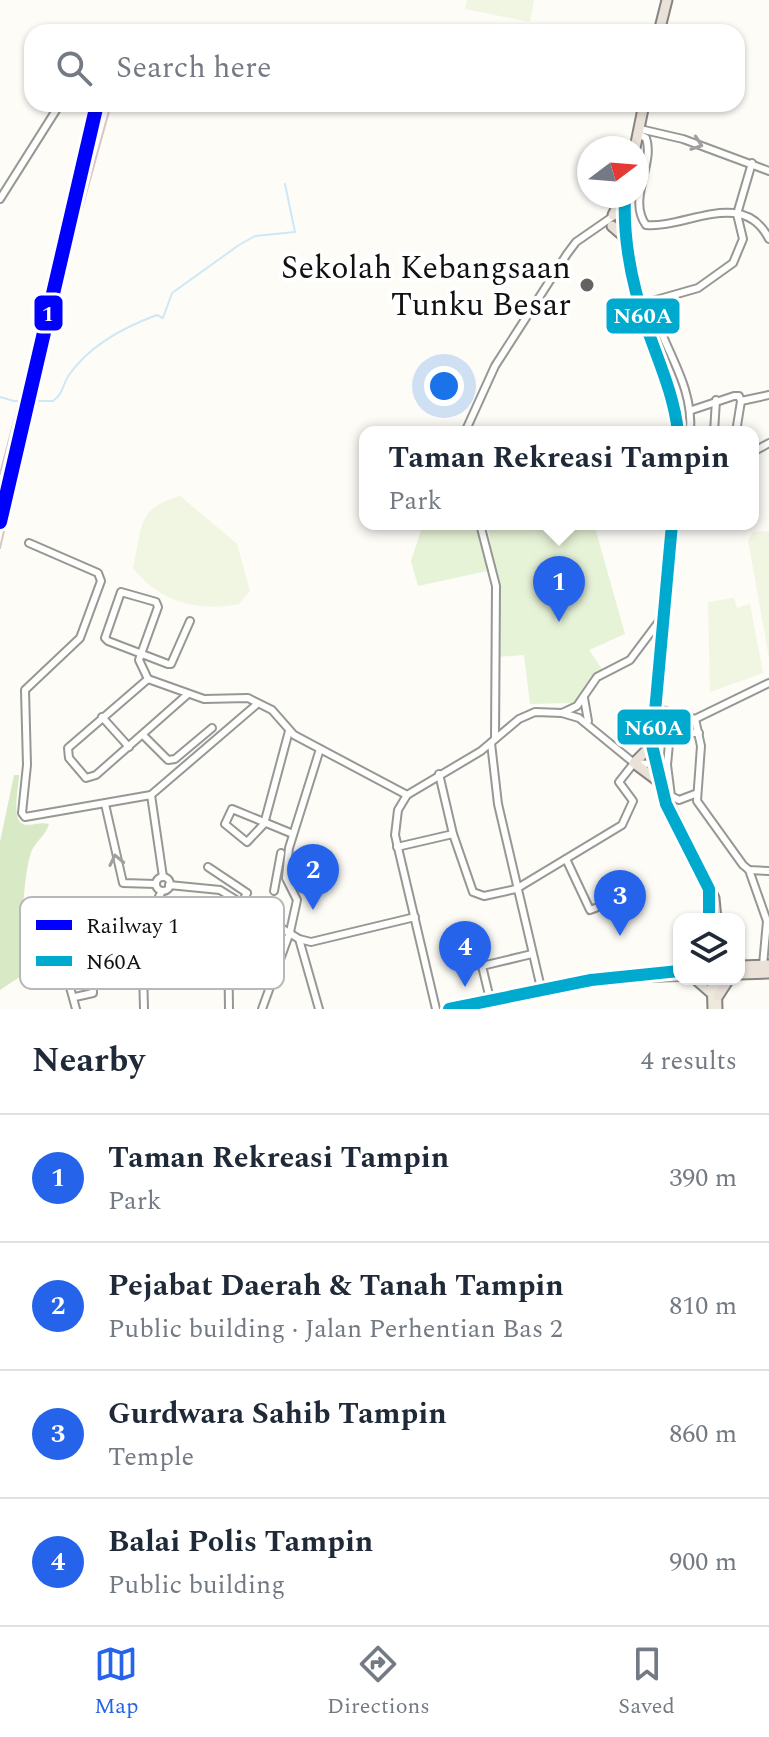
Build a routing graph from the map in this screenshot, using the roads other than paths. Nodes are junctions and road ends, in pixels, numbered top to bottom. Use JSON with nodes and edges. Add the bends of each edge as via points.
{"nodes":[{"id":1,"x":667,"y":0,"type":"edge"},
{"id":2,"x":661,"y":24,"type":"edge"},
{"id":3,"x":55,"y":112,"type":"edge"},
{"id":4,"x":643,"y":112,"type":"edge"},
{"id":5,"x":639,"y":131,"type":"junction"},
{"id":6,"x":663,"y":135,"type":"junction"},
{"id":7,"x":638,"y":136,"type":"edge"},
{"id":8,"x":644,"y":136,"type":"edge"},
{"id":9,"x":649,"y":148,"type":"edge"},
{"id":10,"x":752,"y":163,"type":"junction"},
{"id":11,"x":769,"y":171,"type":"edge"},
{"id":12,"x":0,"y":199,"type":"edge"},
{"id":13,"x":618,"y":208,"type":"edge"},
{"id":14,"x":624,"y":208,"type":"edge"},
{"id":15,"x":641,"y":208,"type":"edge"},
{"id":16,"x":737,"y":214,"type":"junction"},
{"id":17,"x":624,"y":218,"type":"junction"},
{"id":18,"x":612,"y":221,"type":"junction"},
{"id":19,"x":627,"y":239,"type":"junction"},
{"id":20,"x":769,"y":239,"type":"edge"},
{"id":21,"x":646,"y":303,"type":"junction"},
{"id":22,"x":769,"y":395,"type":"edge"},
{"id":23,"x":740,"y":398,"type":"junction"},
{"id":24,"x":716,"y":400,"type":"junction"},
{"id":25,"x":692,"y":410,"type":"junction"},
{"id":26,"x":468,"y":426,"type":"edge"},
{"id":27,"x":677,"y":426,"type":"edge"},
{"id":28,"x":691,"y":426,"type":"edge"},
{"id":29,"x":714,"y":426,"type":"edge"},
{"id":30,"x":737,"y":426,"type":"edge"},
{"id":31,"x":482,"y":530,"type":"edge"},
{"id":32,"x":671,"y":530,"type":"edge"},
{"id":33,"x":29,"y":543,"type":"dead end"},
{"id":34,"x":664,"y":615,"type":"junction"},
{"id":35,"x":190,"y":621,"type":"dead end"},
{"id":36,"x":141,"y":654,"type":"junction"},
{"id":37,"x":148,"y":679,"type":"junction"},
{"id":38,"x":769,"y":683,"type":"edge"},
{"id":39,"x":188,"y":694,"type":"junction"},
{"id":40,"x":256,"y":705,"type":"junction"},
{"id":41,"x":655,"y":708,"type":"junction"},
{"id":42,"x":578,"y":712,"type":"junction"},
{"id":43,"x":102,"y":717,"type":"junction"},
{"id":44,"x":695,"y":719,"type":"junction"},
{"id":45,"x":212,"y":728,"type":"dead end"},
{"id":46,"x":289,"y":731,"type":"junction"},
{"id":47,"x":699,"y":733,"type":"junction"},
{"id":48,"x":143,"y":735,"type":"junction"},
{"id":49,"x":493,"y":741,"type":"junction"},
{"id":50,"x":652,"y":745,"type":"junction"},
{"id":51,"x":129,"y":747,"type":"junction"},
{"id":52,"x":320,"y":749,"type":"junction"},
{"id":53,"x":481,"y":751,"type":"junction"},
{"id":54,"x":493,"y":762,"type":"junction"},
{"id":55,"x":634,"y":763,"type":"junction"},
{"id":56,"x":667,"y":765,"type":"junction"},
{"id":57,"x":655,"y":766,"type":"junction"},
{"id":58,"x":439,"y":774,"type":"junction"},
{"id":59,"x":658,"y":781,"type":"junction"},
{"id":60,"x":695,"y":794,"type":"junction"},
{"id":61,"x":151,"y":795,"type":"junction"},
{"id":62,"x":407,"y":795,"type":"junction"},
{"id":63,"x":105,"y":804,"type":"junction"},
{"id":64,"x":264,"y":824,"type":"junction"},
{"id":65,"x":293,"y":834,"type":"junction"},
{"id":66,"x":453,"y":834,"type":"junction"},
{"id":67,"x":397,"y":847,"type":"junction"},
{"id":68,"x":281,"y":853,"type":"dead end"},
{"id":69,"x":566,"y":859,"type":"junction"},
{"id":70,"x":208,"y":867,"type":"dead end"},
{"id":71,"x":749,"y":870,"type":"junction"},
{"id":72,"x":769,"y":871,"type":"edge"},
{"id":73,"x":163,"y":877,"type":"junction"},
{"id":74,"x":276,"y":880,"type":"junction"},
{"id":75,"x":156,"y":884,"type":"junction"},
{"id":76,"x":169,"y":885,"type":"junction"},
{"id":77,"x":288,"y":885,"type":"junction"},
{"id":78,"x":516,"y":889,"type":"junction"},
{"id":79,"x":709,"y":889,"type":"junction"},
{"id":80,"x":162,"y":891,"type":"junction"},
{"id":81,"x":274,"y":891,"type":"dead end"},
{"id":82,"x":159,"y":897,"type":"edge"},
{"id":83,"x":230,"y":897,"type":"edge"},
{"id":84,"x":245,"y":897,"type":"edge"},
{"id":85,"x":614,"y":901,"type":"dead end"},
{"id":86,"x":709,"y":913,"type":"edge"},
{"id":87,"x":716,"y":913,"type":"edge"},
{"id":88,"x":415,"y":917,"type":"junction"},
{"id":89,"x":284,"y":928,"type":"edge"},
{"id":90,"x":290,"y":932,"type":"junction"},
{"id":91,"x":299,"y":939,"type":"junction"},
{"id":92,"x":311,"y":942,"type":"junction"},
{"id":93,"x":284,"y":948,"type":"edge"},
{"id":94,"x":532,"y":954,"type":"junction"},
{"id":95,"x":306,"y":959,"type":"junction"},
{"id":96,"x":767,"y":968,"type":"edge"},
{"id":97,"x":745,"y":971,"type":"edge"},
{"id":98,"x":673,"y":972,"type":"edge"},
{"id":99,"x":660,"y":975,"type":"junction"},
{"id":100,"x":673,"y":976,"type":"edge"},
{"id":101,"x":702,"y":985,"type":"edge"},
{"id":102,"x":712,"y":985,"type":"edge"},
{"id":103,"x":716,"y":985,"type":"edge"},
{"id":104,"x":723,"y":985,"type":"edge"},
{"id":105,"x":541,"y":988,"type":"junction"},
{"id":106,"x":73,"y":989,"type":"edge"},
{"id":107,"x":93,"y":989,"type":"edge"},
{"id":108,"x":143,"y":989,"type":"edge"},
{"id":109,"x":228,"y":989,"type":"edge"},
{"id":110,"x":269,"y":989,"type":"edge"},
{"id":111,"x":714,"y":995,"type":"junction"},
{"id":112,"x":75,"y":997,"type":"junction"},
{"id":113,"x":488,"y":999,"type":"junction"},
{"id":114,"x":76,"y":1009,"type":"edge"},
{"id":115,"x":144,"y":1009,"type":"edge"},
{"id":116,"x":229,"y":1009,"type":"edge"},
{"id":117,"x":262,"y":1009,"type":"edge"},
{"id":118,"x":319,"y":1009,"type":"edge"},
{"id":119,"x":436,"y":1009,"type":"edge"},
{"id":120,"x":449,"y":1009,"type":"edge"},
{"id":121,"x":490,"y":1009,"type":"edge"},
{"id":122,"x":712,"y":1009,"type":"edge"},
{"id":123,"x":718,"y":1009,"type":"edge"}],
"edges":[{"from":1,"to":2,"type":"highway"},
{"from":3,"to":12,"type":"street"},
{"from":4,"to":5,"type":"highway"},
{"from":5,"to":6,"type":"street"},
{"from":5,"to":7,"type":"highway"},
{"from":5,"to":8,"type":"street"},
{"from":6,"to":9,"type":"street"},
{"from":6,"to":10,"type":"street","one_way":true},
{"from":10,"to":11,"type":"street"},
{"from":10,"to":16,"type":"street"},
{"from":13,"to":18,"type":"highway"},
{"from":14,"to":17,"type":"highway"},
{"from":15,"to":16,"type":"street","via":[[646,225],[656,226],[716,212]]},
{"from":16,"to":20,"type":"street","via":[[765,230]]},
{"from":16,"to":21,"type":"street","via":[[743,239],[733,263],[698,288]]},
{"from":17,"to":18,"type":"street"},
{"from":17,"to":19,"type":"highway"},
{"from":18,"to":19,"type":"highway"},
{"from":18,"to":26,"type":"street","via":[[576,242],[495,366]]},
{"from":19,"to":21,"type":"highway"},
{"from":21,"to":25,"type":"street","via":[[686,384]]},
{"from":21,"to":27,"type":"highway","via":[[646,326],[672,391]]},
{"from":22,"to":23,"type":"street"},
{"from":23,"to":24,"type":"street"},
{"from":23,"to":30,"type":"street"},
{"from":24,"to":25,"type":"street"},
{"from":24,"to":29,"type":"street"},
{"from":25,"to":28,"type":"street"},
{"from":31,"to":49,"type":"street","via":[[496,586]]},
{"from":32,"to":34,"type":"highway"},
{"from":33,"to":63,"type":"street","via":[[98,573],[101,581],[80,638],[25,690],[22,813],[30,818]]},
{"from":34,"to":41,"type":"highway"},
{"from":34,"to":42,"type":"street","via":[[630,660],[597,677]]},
{"from":35,"to":36,"type":"street","via":[[175,662]]},
{"from":36,"to":36,"type":"street","via":[[158,604],[124,591],[105,638]]},
{"from":36,"to":37,"type":"street"},
{"from":37,"to":39,"type":"street"},
{"from":37,"to":43,"type":"street"},
{"from":38,"to":44,"type":"street"},
{"from":39,"to":40,"type":"street","via":[[248,698]]},
{"from":39,"to":48,"type":"street"},
{"from":40,"to":46,"type":"street","via":[[272,710]]},
{"from":40,"to":61,"type":"street"},
{"from":41,"to":44,"type":"street"},
{"from":41,"to":50,"type":"highway"},
{"from":42,"to":49,"type":"street","via":[[526,715]]},
{"from":42,"to":55,"type":"street"},
{"from":43,"to":51,"type":"street"},
{"from":43,"to":51,"type":"street","via":[[67,752],[86,778]]},
{"from":44,"to":47,"type":"street"},
{"from":45,"to":48,"type":"street","via":[[168,760]]},
{"from":46,"to":52,"type":"street"},
{"from":46,"to":64,"type":"street"},
{"from":47,"to":56,"type":"street","via":[[668,735]]},
{"from":47,"to":60,"type":"street"},
{"from":48,"to":51,"type":"street"},
{"from":49,"to":53,"type":"street"},
{"from":49,"to":54,"type":"street"},
{"from":50,"to":55,"type":"highway"},
{"from":50,"to":57,"type":"highway"},
{"from":52,"to":62,"type":"street"},
{"from":52,"to":65,"type":"street"},
{"from":53,"to":54,"type":"street"},
{"from":53,"to":58,"type":"street"},
{"from":54,"to":78,"type":"street"},
{"from":55,"to":57,"type":"street"},
{"from":55,"to":59,"type":"highway"},
{"from":55,"to":69,"type":"street","via":[[619,782],[633,801],[622,825]]},
{"from":56,"to":57,"type":"street"},
{"from":56,"to":60,"type":"street","via":[[671,796],[679,800]]},
{"from":57,"to":59,"type":"highway"},
{"from":58,"to":62,"type":"street"},
{"from":58,"to":66,"type":"street"},
{"from":59,"to":79,"type":"highway"},
{"from":60,"to":71,"type":"street","via":[[716,831]]},
{"from":61,"to":63,"type":"street"},
{"from":61,"to":73,"type":"street"},
{"from":62,"to":67,"type":"street","via":[[396,818]]},
{"from":75,"to":63,"type":"street","one_way":true,"via":[[123,883]]},
{"from":64,"to":64,"type":"street","via":[[232,809],[225,824],[250,842]]},
{"from":64,"to":65,"type":"street"},
{"from":65,"to":77,"type":"street"},
{"from":66,"to":67,"type":"street"},
{"from":66,"to":78,"type":"street","via":[[473,892],[484,896]]},
{"from":67,"to":88,"type":"street"},
{"from":68,"to":74,"type":"street"},
{"from":69,"to":78,"type":"street"},
{"from":69,"to":85,"type":"street","via":[[590,910]]},
{"from":70,"to":84,"type":"street","via":[[247,893]]},
{"from":71,"to":72,"type":"street"},
{"from":71,"to":96,"type":"street","via":[[767,921]]},
{"from":73,"to":75,"type":"street"},
{"from":73,"to":76,"type":"street"},
{"from":74,"to":77,"type":"street"},
{"from":74,"to":81,"type":"street"},
{"from":75,"to":80,"type":"street"},
{"from":76,"to":80,"type":"street"},
{"from":76,"to":83,"type":"street","via":[[214,888]]},
{"from":77,"to":90,"type":"street","via":[[297,900]]},
{"from":78,"to":94,"type":"street"},
{"from":79,"to":86,"type":"highway"},
{"from":79,"to":87,"type":"highway"},
{"from":80,"to":82,"type":"street"},
{"from":88,"to":92,"type":"street"},
{"from":88,"to":119,"type":"street"},
{"from":89,"to":90,"type":"street"},
{"from":90,"to":91,"type":"street"},
{"from":90,"to":93,"type":"street"},
{"from":91,"to":92,"type":"street"},
{"from":91,"to":95,"type":"street"},
{"from":92,"to":95,"type":"street"},
{"from":94,"to":105,"type":"street"},
{"from":94,"to":113,"type":"street","via":[[482,966]]},
{"from":95,"to":118,"type":"street"},
{"from":96,"to":97,"type":"highway"},
{"from":98,"to":99,"type":"street"},
{"from":99,"to":100,"type":"street"},
{"from":99,"to":105,"type":"street"},
{"from":101,"to":111,"type":"main road"},
{"from":102,"to":111,"type":"main road"},
{"from":103,"to":111,"type":"main road"},
{"from":104,"to":111,"type":"highway"},
{"from":105,"to":113,"type":"street"},
{"from":106,"to":112,"type":"street"},
{"from":107,"to":112,"type":"street"},
{"from":108,"to":115,"type":"street"},
{"from":109,"to":116,"type":"street"},
{"from":110,"to":117,"type":"street"},
{"from":111,"to":122,"type":"main road"},
{"from":111,"to":123,"type":"main road"},
{"from":112,"to":114,"type":"street"},
{"from":113,"to":120,"type":"street"},
{"from":113,"to":121,"type":"street"}]}
